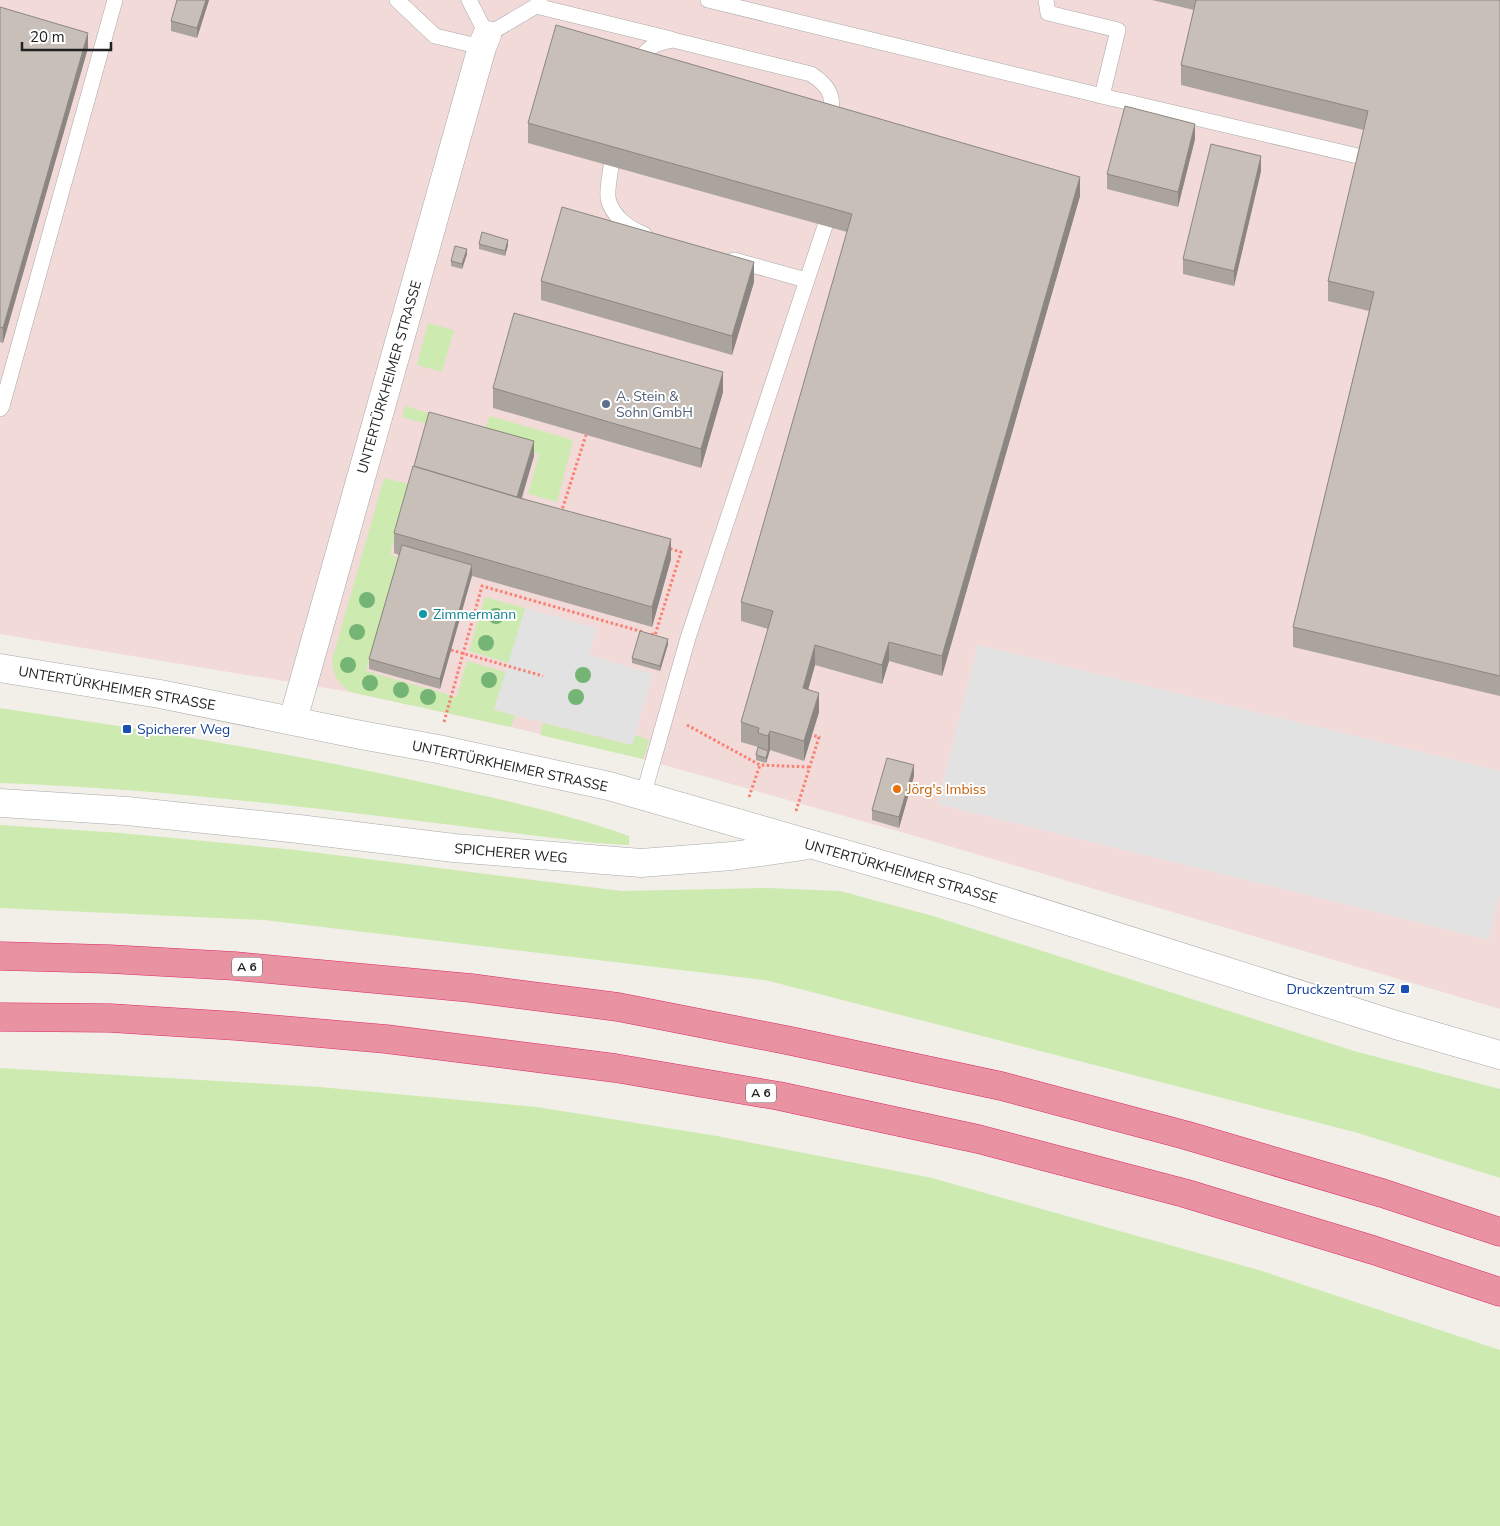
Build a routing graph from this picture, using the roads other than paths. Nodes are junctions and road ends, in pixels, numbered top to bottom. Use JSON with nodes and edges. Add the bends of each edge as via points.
{"nodes":[{"id":1,"x":115,"y":0,"type":"edge"},
{"id":2,"x":397,"y":0,"type":"edge"},
{"id":3,"x":469,"y":0,"type":"edge"},
{"id":4,"x":708,"y":0,"type":"edge"},
{"id":5,"x":1046,"y":0,"type":"edge"},
{"id":6,"x":538,"y":3,"type":"edge"},
{"id":7,"x":673,"y":40,"type":"junction"},
{"id":8,"x":484,"y":41,"type":"junction"},
{"id":9,"x":636,"y":68,"type":"edge"},
{"id":10,"x":1102,"y":96,"type":"junction"},
{"id":11,"x":830,"y":124,"type":"edge"},
{"id":12,"x":1362,"y":157,"type":"edge"},
{"id":13,"x":611,"y":166,"type":"edge"},
{"id":14,"x":825,"y":226,"type":"edge"},
{"id":15,"x":656,"y":238,"type":"edge"},
{"id":16,"x":721,"y":256,"type":"edge"},
{"id":17,"x":806,"y":280,"type":"junction"},
{"id":18,"x":0,"y":409,"type":"edge"},
{"id":19,"x":0,"y":668,"type":"edge"},
{"id":20,"x":292,"y":720,"type":"junction"},
{"id":21,"x":644,"y":796,"type":"junction"},
{"id":22,"x":0,"y":803,"type":"edge"},
{"id":23,"x":812,"y":845,"type":"junction"},
{"id":24,"x":0,"y":956,"type":"edge"},
{"id":25,"x":0,"y":1017,"type":"edge"},
{"id":26,"x":1500,"y":1055,"type":"edge"},
{"id":27,"x":1500,"y":1232,"type":"edge"},
{"id":28,"x":1500,"y":1292,"type":"edge"}],
"edges":[{"from":1,"to":18,"type":"lane"},
{"from":2,"to":8,"type":"lane","via":[[435,36]]},
{"from":3,"to":8,"type":"lane"},
{"from":4,"to":10,"type":"lane"},
{"from":5,"to":10,"type":"lane","via":[[1048,14],[1118,30]]},
{"from":6,"to":7,"type":"lane"},
{"from":6,"to":8,"type":"lane"},
{"from":7,"to":9,"type":"lane","via":[[649,48]]},
{"from":7,"to":11,"type":"lane","via":[[811,74],[824,82],[832,93]]},
{"from":8,"to":20,"type":"street","name":"UNTERTÜRKHEIMER STRASSE"},
{"from":10,"to":12,"type":"lane"},
{"from":13,"to":15,"type":"lane","via":[[608,199],[615,212],[625,224]]},
{"from":14,"to":17,"type":"lane"},
{"from":16,"to":17,"type":"lane"},
{"from":17,"to":21,"type":"lane","via":[[688,638]]},
{"from":19,"to":20,"type":"street","name":"UNTERTÜRKHEIMER STRASSE"},
{"from":20,"to":21,"type":"street","name":"UNTERTÜRKHEIMER STRASSE"},
{"from":21,"to":23,"type":"street","name":"UNTERTÜRKHEIMER STRASSE"},
{"from":22,"to":23,"type":"street","name":"SPICHERER WEG","via":[[127,811],[454,848],[641,863],[732,856]]},
{"from":23,"to":26,"type":"street","name":"UNTERTÜRKHEIMER STRASSE","via":[[970,890]]},
{"from":24,"to":27,"type":"highway","number":"A 6","via":[[244,967],[471,988],[618,1008],[1001,1086],[1185,1135],[1382,1193]]},
{"from":25,"to":28,"type":"highway","number":"A 6","via":[[110,1018],[386,1039],[615,1068],[778,1096],[978,1139],[1184,1193]]}]}
